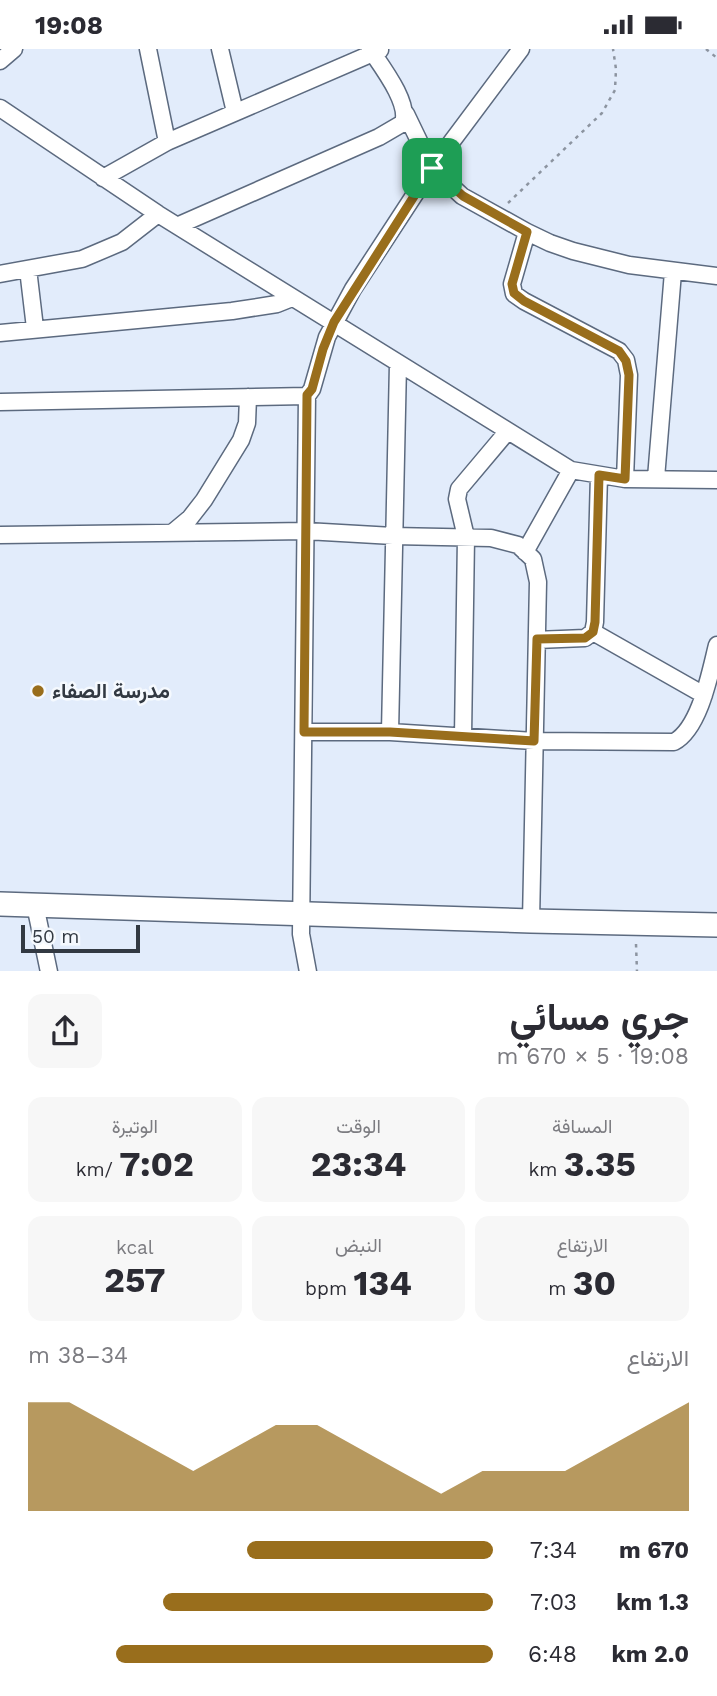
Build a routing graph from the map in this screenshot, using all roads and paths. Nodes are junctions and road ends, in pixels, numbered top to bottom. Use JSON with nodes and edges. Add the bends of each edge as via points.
{"nodes":[{"id":1,"x":14,"y":49,"type":"edge"},
{"id":2,"x":148,"y":49,"type":"edge"},
{"id":3,"x":220,"y":49,"type":"edge"},
{"id":4,"x":521,"y":49,"type":"edge"},
{"id":5,"x":613,"y":49,"type":"edge"},
{"id":6,"x":706,"y":49,"type":"edge"},
{"id":7,"x":375,"y":50,"type":"edge"},
{"id":8,"x":717,"y":58,"type":"edge"},
{"id":9,"x":0,"y":61,"type":"edge"},
{"id":10,"x":0,"y":108,"type":"edge"},
{"id":11,"x":234,"y":112,"type":"junction"},
{"id":12,"x":406,"y":114,"type":"junction"},
{"id":13,"x":167,"y":142,"type":"junction"},
{"id":14,"x":432,"y":168,"type":"junction"},
{"id":15,"x":103,"y":179,"type":"junction"},
{"id":16,"x":158,"y":214,"type":"junction"},
{"id":17,"x":495,"y":215,"type":"junction"},
{"id":18,"x":179,"y":225,"type":"junction"},
{"id":19,"x":527,"y":232,"type":"junction"},
{"id":20,"x":28,"y":269,"type":"junction"},
{"id":21,"x":673,"y":272,"type":"junction"},
{"id":22,"x":0,"y":274,"type":"edge"},
{"id":23,"x":717,"y":277,"type":"edge"},
{"id":24,"x":292,"y":298,"type":"junction"},
{"id":25,"x":334,"y":322,"type":"junction"},
{"id":26,"x":35,"y":328,"type":"junction"},
{"id":27,"x":0,"y":333,"type":"edge"},
{"id":28,"x":398,"y":364,"type":"junction"},
{"id":29,"x":307,"y":395,"type":"junction"},
{"id":30,"x":248,"y":397,"type":"junction"},
{"id":31,"x":0,"y":402,"type":"edge"},
{"id":32,"x":507,"y":432,"type":"junction"},
{"id":33,"x":571,"y":470,"type":"junction"},
{"id":34,"x":599,"y":475,"type":"junction"},
{"id":35,"x":656,"y":478,"type":"junction"},
{"id":36,"x":625,"y":479,"type":"junction"},
{"id":37,"x":717,"y":479,"type":"edge"},
{"id":38,"x":306,"y":531,"type":"junction"},
{"id":39,"x":172,"y":533,"type":"junction"},
{"id":40,"x":0,"y":535,"type":"edge"},
{"id":41,"x":393,"y":536,"type":"junction"},
{"id":42,"x":466,"y":537,"type":"junction"},
{"id":43,"x":525,"y":552,"type":"junction"},
{"id":44,"x":593,"y":632,"type":"junction"},
{"id":45,"x":537,"y":639,"type":"junction"},
{"id":46,"x":717,"y":645,"type":"edge"},
{"id":47,"x":704,"y":695,"type":"junction"},
{"id":48,"x":304,"y":732,"type":"junction"},
{"id":49,"x":390,"y":732,"type":"junction"},
{"id":50,"x":463,"y":736,"type":"junction"},
{"id":51,"x":534,"y":741,"type":"junction"},
{"id":52,"x":0,"y":904,"type":"edge"},
{"id":53,"x":35,"y":905,"type":"junction"},
{"id":54,"x":301,"y":914,"type":"junction"},
{"id":55,"x":531,"y":921,"type":"junction"},
{"id":56,"x":634,"y":923,"type":"junction"},
{"id":57,"x":717,"y":925,"type":"edge"},
{"id":58,"x":49,"y":971,"type":"edge"},
{"id":59,"x":308,"y":971,"type":"edge"},
{"id":60,"x":637,"y":971,"type":"edge"}],
"edges":[{"from":1,"to":9,"type":"street"},
{"from":2,"to":13,"type":"street"},
{"from":3,"to":11,"type":"street"},
{"from":4,"to":14,"type":"street"},
{"from":5,"to":17,"type":"path","via":[[615,90],[602,113]]},
{"from":6,"to":8,"type":"path"},
{"from":7,"to":11,"type":"street"},
{"from":7,"to":12,"type":"street"},
{"from":10,"to":15,"type":"street"},
{"from":11,"to":13,"type":"street"},
{"from":12,"to":14,"type":"street"},
{"from":12,"to":18,"type":"street","via":[[404,123],[379,137]]},
{"from":13,"to":15,"type":"street"},
{"from":14,"to":17,"type":"street","via":[[463,196]]},
{"from":14,"to":25,"type":"street"},
{"from":15,"to":16,"type":"street"},
{"from":16,"to":18,"type":"street"},
{"from":16,"to":20,"type":"street","via":[[122,242],[97,253]]},
{"from":17,"to":19,"type":"street"},
{"from":18,"to":24,"type":"street"},
{"from":19,"to":21,"type":"street","via":[[573,251]]},
{"from":19,"to":36,"type":"street","via":[[512,284],[514,293],[619,351],[626,361]]},
{"from":20,"to":22,"type":"street"},
{"from":20,"to":26,"type":"street"},
{"from":21,"to":23,"type":"street"},
{"from":21,"to":35,"type":"street"},
{"from":24,"to":25,"type":"street"},
{"from":24,"to":26,"type":"street","via":[[232,311]]},
{"from":25,"to":28,"type":"street"},
{"from":25,"to":29,"type":"street"},
{"from":26,"to":27,"type":"street"},
{"from":28,"to":32,"type":"street"},
{"from":28,"to":41,"type":"street"},
{"from":29,"to":30,"type":"street"},
{"from":29,"to":38,"type":"street"},
{"from":30,"to":31,"type":"street"},
{"from":30,"to":39,"type":"street","via":[[241,440],[204,500]]},
{"from":32,"to":33,"type":"street"},
{"from":32,"to":42,"type":"street","via":[[459,489]]},
{"from":33,"to":34,"type":"street"},
{"from":33,"to":43,"type":"street"},
{"from":34,"to":36,"type":"street"},
{"from":34,"to":44,"type":"street"},
{"from":35,"to":36,"type":"street"},
{"from":35,"to":37,"type":"street"},
{"from":38,"to":39,"type":"street"},
{"from":38,"to":41,"type":"street"},
{"from":38,"to":48,"type":"street"},
{"from":39,"to":40,"type":"street"},
{"from":41,"to":42,"type":"street"},
{"from":41,"to":49,"type":"street"},
{"from":42,"to":43,"type":"street","via":[[491,538],[518,545]]},
{"from":42,"to":50,"type":"street"},
{"from":43,"to":45,"type":"street","via":[[533,559],[538,582]]},
{"from":44,"to":45,"type":"street","via":[[585,638]]},
{"from":44,"to":47,"type":"street"},
{"from":45,"to":51,"type":"street"},
{"from":46,"to":47,"type":"street"},
{"from":47,"to":51,"type":"street","via":[[685,734],[674,742]]},
{"from":48,"to":49,"type":"street"},
{"from":48,"to":54,"type":"street"},
{"from":49,"to":50,"type":"street"},
{"from":50,"to":51,"type":"street"},
{"from":51,"to":55,"type":"street"},
{"from":52,"to":53,"type":"main road"},
{"from":53,"to":54,"type":"main road"},
{"from":53,"to":58,"type":"street"},
{"from":54,"to":55,"type":"main road"},
{"from":54,"to":59,"type":"street"},
{"from":55,"to":56,"type":"main road"},
{"from":56,"to":57,"type":"main road"},
{"from":56,"to":60,"type":"path"}]}
